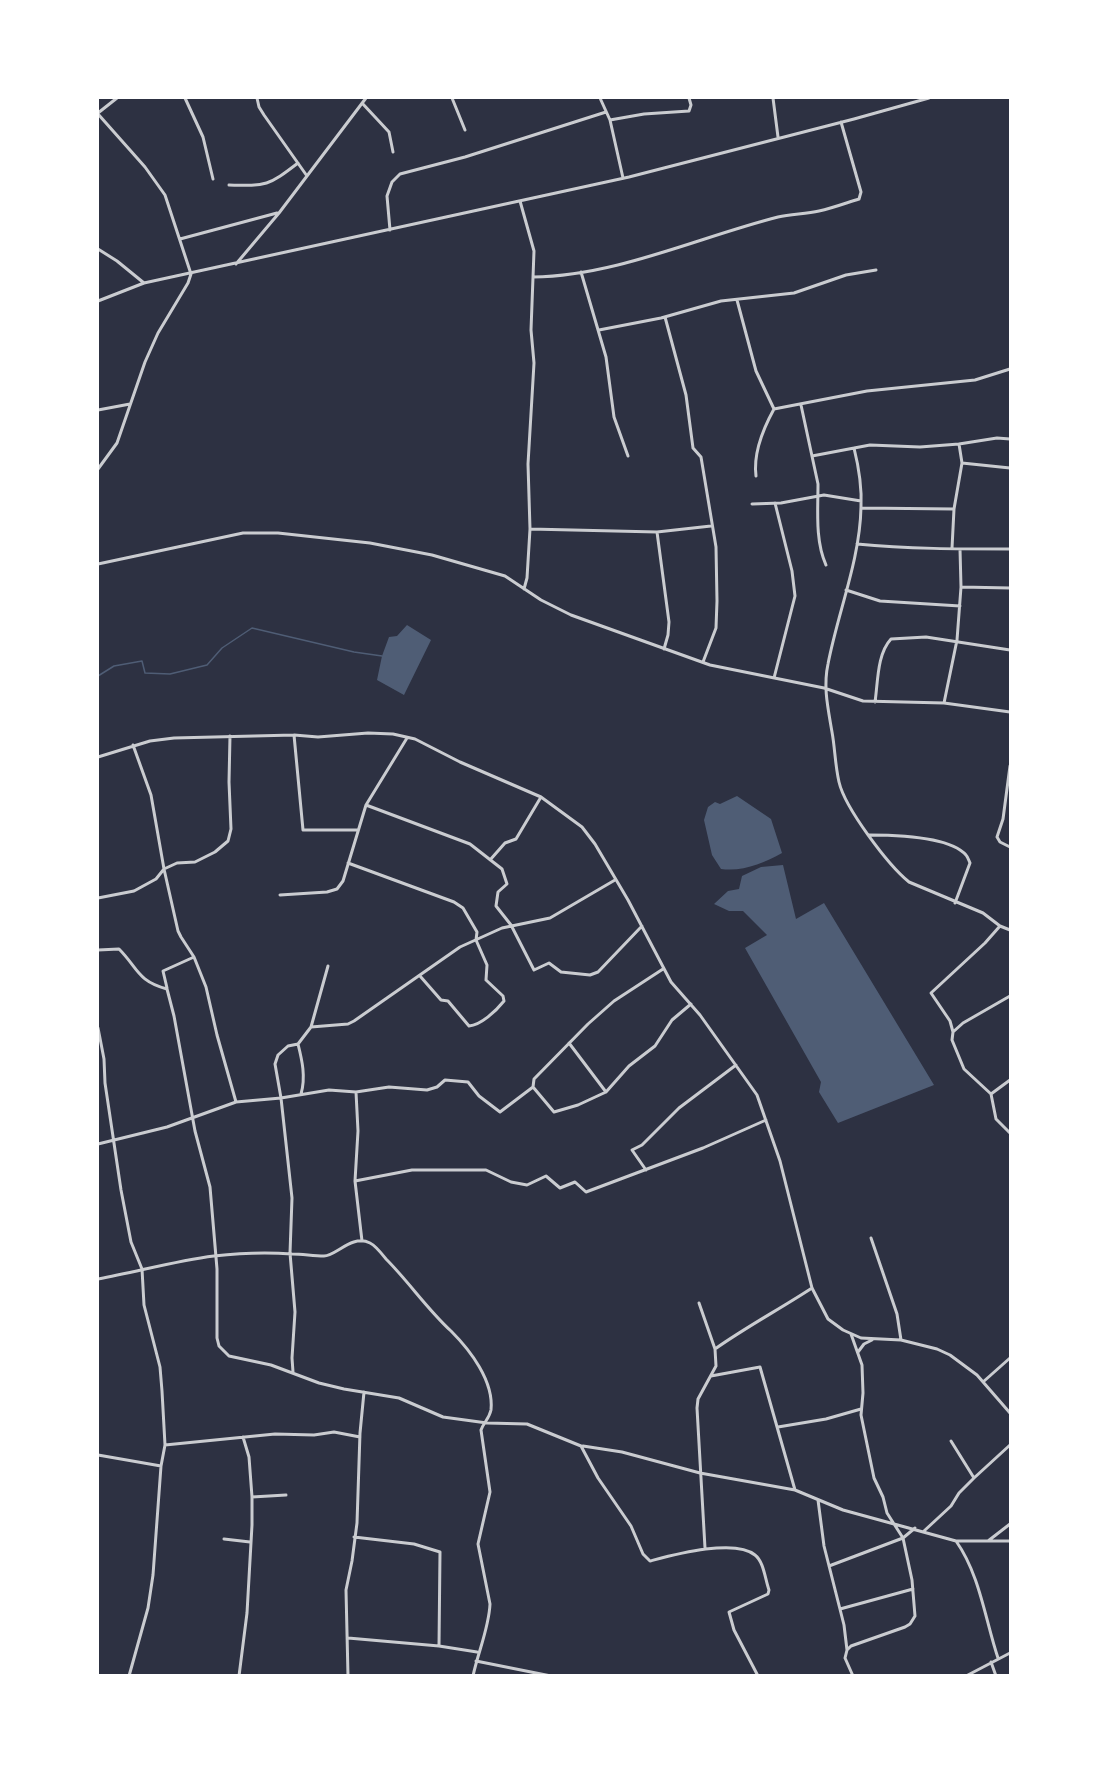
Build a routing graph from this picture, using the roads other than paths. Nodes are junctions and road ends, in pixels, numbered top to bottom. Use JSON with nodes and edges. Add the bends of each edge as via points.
{"nodes":[{"id":1,"x":117,"y":98,"type":"edge"},
{"id":2,"x":185,"y":98,"type":"edge"},
{"id":3,"x":257,"y":98,"type":"edge"},
{"id":4,"x":366,"y":98,"type":"edge"},
{"id":5,"x":452,"y":98,"type":"edge"},
{"id":6,"x":600,"y":98,"type":"edge"},
{"id":7,"x":689,"y":98,"type":"edge"},
{"id":8,"x":774,"y":98,"type":"edge"},
{"id":9,"x":929,"y":98,"type":"edge"},
{"id":10,"x":362,"y":103,"type":"junction"},
{"id":11,"x":606,"y":112,"type":"junction"},
{"id":12,"x":98,"y":114,"type":"edge"},
{"id":13,"x":609,"y":120,"type":"junction"},
{"id":14,"x":841,"y":122,"type":"junction"},
{"id":15,"x":465,"y":130,"type":"dead end"},
{"id":16,"x":778,"y":138,"type":"junction"},
{"id":17,"x":393,"y":152,"type":"dead end"},
{"id":18,"x":298,"y":163,"type":"junction"},
{"id":19,"x":307,"y":176,"type":"junction"},
{"id":20,"x":623,"y":178,"type":"junction"},
{"id":21,"x":213,"y":179,"type":"dead end"},
{"id":22,"x":229,"y":185,"type":"dead end"},
{"id":23,"x":520,"y":201,"type":"junction"},
{"id":24,"x":279,"y":213,"type":"junction"},
{"id":25,"x":390,"y":230,"type":"junction"},
{"id":26,"x":180,"y":239,"type":"junction"},
{"id":27,"x":98,"y":249,"type":"edge"},
{"id":28,"x":236,"y":264,"type":"junction"},
{"id":29,"x":876,"y":270,"type":"dead end"},
{"id":30,"x":581,"y":272,"type":"junction"},
{"id":31,"x":191,"y":274,"type":"junction"},
{"id":32,"x":533,"y":277,"type":"junction"},
{"id":33,"x":144,"y":283,"type":"junction"},
{"id":34,"x":737,"y":300,"type":"junction"},
{"id":35,"x":98,"y":301,"type":"edge"},
{"id":36,"x":665,"y":317,"type":"junction"},
{"id":37,"x":599,"y":330,"type":"junction"},
{"id":38,"x":1011,"y":369,"type":"edge"},
{"id":39,"x":130,"y":404,"type":"junction"},
{"id":40,"x":801,"y":405,"type":"junction"},
{"id":41,"x":774,"y":409,"type":"junction"},
{"id":42,"x":98,"y":410,"type":"edge"},
{"id":43,"x":1011,"y":439,"type":"edge"},
{"id":44,"x":959,"y":444,"type":"junction"},
{"id":45,"x":854,"y":448,"type":"junction"},
{"id":46,"x":628,"y":456,"type":"dead end"},
{"id":47,"x":813,"y":456,"type":"junction"},
{"id":48,"x":962,"y":463,"type":"junction"},
{"id":49,"x":1011,"y":468,"type":"edge"},
{"id":50,"x":98,"y":469,"type":"edge"},
{"id":51,"x":756,"y":476,"type":"dead end"},
{"id":52,"x":817,"y":497,"type":"junction"},
{"id":53,"x":861,"y":501,"type":"junction"},
{"id":54,"x":775,"y":503,"type":"junction"},
{"id":55,"x":752,"y":504,"type":"dead end"},
{"id":56,"x":861,"y":508,"type":"junction"},
{"id":57,"x":954,"y":509,"type":"junction"},
{"id":58,"x":711,"y":526,"type":"junction"},
{"id":59,"x":530,"y":529,"type":"junction"},
{"id":60,"x":657,"y":532,"type":"junction"},
{"id":61,"x":857,"y":544,"type":"junction"},
{"id":62,"x":952,"y":548,"type":"junction"},
{"id":63,"x":960,"y":549,"type":"junction"},
{"id":64,"x":1011,"y":549,"type":"edge"},
{"id":65,"x":98,"y":564,"type":"edge"},
{"id":66,"x":826,"y":565,"type":"dead end"},
{"id":67,"x":961,"y":586,"type":"junction"},
{"id":68,"x":1011,"y":588,"type":"edge"},
{"id":69,"x":524,"y":589,"type":"junction"},
{"id":70,"x":846,"y":590,"type":"junction"},
{"id":71,"x":960,"y":606,"type":"junction"},
{"id":72,"x":957,"y":640,"type":"junction"},
{"id":73,"x":663,"y":650,"type":"junction"},
{"id":74,"x":1011,"y":650,"type":"edge"},
{"id":75,"x":703,"y":662,"type":"junction"},
{"id":76,"x":774,"y":678,"type":"junction"},
{"id":77,"x":824,"y":687,"type":"junction"},
{"id":78,"x":875,"y":702,"type":"junction"},
{"id":79,"x":944,"y":703,"type":"junction"},
{"id":80,"x":1011,"y":712,"type":"edge"},
{"id":81,"x":294,"y":735,"type":"junction"},
{"id":82,"x":230,"y":736,"type":"junction"},
{"id":83,"x":407,"y":738,"type":"junction"},
{"id":84,"x":134,"y":746,"type":"junction"},
{"id":85,"x":98,"y":758,"type":"edge"},
{"id":86,"x":1011,"y":766,"type":"edge"},
{"id":87,"x":540,"y":796,"type":"junction"},
{"id":88,"x":366,"y":805,"type":"junction"},
{"id":89,"x":358,"y":830,"type":"junction"},
{"id":90,"x":869,"y":835,"type":"junction"},
{"id":91,"x":1011,"y":847,"type":"edge"},
{"id":92,"x":490,"y":860,"type":"junction"},
{"id":93,"x":348,"y":864,"type":"junction"},
{"id":94,"x":164,"y":869,"type":"junction"},
{"id":95,"x":615,"y":880,"type":"junction"},
{"id":96,"x":280,"y":895,"type":"dead end"},
{"id":97,"x":98,"y":898,"type":"edge"},
{"id":98,"x":955,"y":903,"type":"junction"},
{"id":99,"x":511,"y":925,"type":"junction"},
{"id":100,"x":642,"y":926,"type":"junction"},
{"id":101,"x":1000,"y":926,"type":"junction"},
{"id":102,"x":1010,"y":928,"type":"edge"},
{"id":103,"x":476,"y":940,"type":"junction"},
{"id":104,"x":98,"y":950,"type":"edge"},
{"id":105,"x":194,"y":957,"type":"junction"},
{"id":106,"x":328,"y":966,"type":"dead end"},
{"id":107,"x":663,"y":969,"type":"junction"},
{"id":108,"x":420,"y":976,"type":"junction"},
{"id":109,"x":167,"y":989,"type":"junction"},
{"id":110,"x":1011,"y":996,"type":"edge"},
{"id":111,"x":691,"y":1004,"type":"junction"},
{"id":112,"x":311,"y":1027,"type":"junction"},
{"id":113,"x":98,"y":1028,"type":"edge"},
{"id":114,"x":953,"y":1032,"type":"junction"},
{"id":115,"x":569,"y":1043,"type":"junction"},
{"id":116,"x":298,"y":1044,"type":"junction"},
{"id":117,"x":736,"y":1065,"type":"junction"},
{"id":118,"x":1011,"y":1080,"type":"edge"},
{"id":119,"x":533,"y":1087,"type":"junction"},
{"id":120,"x":356,"y":1092,"type":"junction"},
{"id":121,"x":606,"y":1092,"type":"junction"},
{"id":122,"x":301,"y":1094,"type":"junction"},
{"id":123,"x":991,"y":1094,"type":"junction"},
{"id":124,"x":281,"y":1098,"type":"junction"},
{"id":125,"x":236,"y":1102,"type":"junction"},
{"id":126,"x":193,"y":1116,"type":"junction"},
{"id":127,"x":766,"y":1120,"type":"junction"},
{"id":128,"x":1011,"y":1133,"type":"edge"},
{"id":129,"x":114,"y":1140,"type":"junction"},
{"id":130,"x":98,"y":1144,"type":"edge"},
{"id":131,"x":646,"y":1170,"type":"junction"},
{"id":132,"x":355,"y":1181,"type":"junction"},
{"id":133,"x":871,"y":1238,"type":"dead end"},
{"id":134,"x":362,"y":1241,"type":"junction"},
{"id":135,"x":290,"y":1254,"type":"junction"},
{"id":136,"x":215,"y":1256,"type":"junction"},
{"id":137,"x":142,"y":1269,"type":"junction"},
{"id":138,"x":98,"y":1279,"type":"edge"},
{"id":139,"x":812,"y":1288,"type":"junction"},
{"id":140,"x":699,"y":1303,"type":"dead end"},
{"id":141,"x":850,"y":1334,"type":"junction"},
{"id":142,"x":872,"y":1340,"type":"junction"},
{"id":143,"x":901,"y":1340,"type":"junction"},
{"id":144,"x":715,"y":1349,"type":"junction"},
{"id":145,"x":858,"y":1352,"type":"junction"},
{"id":146,"x":1011,"y":1359,"type":"edge"},
{"id":147,"x":293,"y":1372,"type":"junction"},
{"id":148,"x":711,"y":1376,"type":"junction"},
{"id":149,"x":983,"y":1382,"type":"junction"},
{"id":150,"x":364,"y":1392,"type":"junction"},
{"id":151,"x":861,"y":1409,"type":"junction"},
{"id":152,"x":1010,"y":1413,"type":"edge"},
{"id":153,"x":487,"y":1423,"type":"junction"},
{"id":154,"x":778,"y":1427,"type":"junction"},
{"id":155,"x":243,"y":1437,"type":"junction"},
{"id":156,"x":360,"y":1437,"type":"junction"},
{"id":157,"x":951,"y":1441,"type":"dead end"},
{"id":158,"x":165,"y":1445,"type":"junction"},
{"id":159,"x":1011,"y":1445,"type":"edge"},
{"id":160,"x":581,"y":1446,"type":"junction"},
{"id":161,"x":98,"y":1455,"type":"edge"},
{"id":162,"x":161,"y":1466,"type":"junction"},
{"id":163,"x":700,"y":1473,"type":"junction"},
{"id":164,"x":974,"y":1478,"type":"junction"},
{"id":165,"x":795,"y":1490,"type":"junction"},
{"id":166,"x":286,"y":1495,"type":"dead end"},
{"id":167,"x":252,"y":1497,"type":"junction"},
{"id":168,"x":818,"y":1500,"type":"junction"},
{"id":169,"x":894,"y":1523,"type":"junction"},
{"id":170,"x":1011,"y":1524,"type":"edge"},
{"id":171,"x":915,"y":1528,"type":"junction"},
{"id":172,"x":924,"y":1531,"type":"junction"},
{"id":173,"x":354,"y":1537,"type":"junction"},
{"id":174,"x":903,"y":1538,"type":"junction"},
{"id":175,"x":224,"y":1539,"type":"dead end"},
{"id":176,"x":956,"y":1541,"type":"junction"},
{"id":177,"x":1011,"y":1541,"type":"edge"},
{"id":178,"x":250,"y":1542,"type":"junction"},
{"id":179,"x":987,"y":1542,"type":"junction"},
{"id":180,"x":705,"y":1548,"type":"junction"},
{"id":181,"x":829,"y":1566,"type":"junction"},
{"id":182,"x":913,"y":1589,"type":"junction"},
{"id":183,"x":840,"y":1609,"type":"junction"},
{"id":184,"x":348,"y":1638,"type":"junction"},
{"id":185,"x":439,"y":1646,"type":"junction"},
{"id":186,"x":847,"y":1650,"type":"junction"},
{"id":187,"x":478,"y":1652,"type":"junction"},
{"id":188,"x":1011,"y":1653,"type":"edge"},
{"id":189,"x":998,"y":1658,"type":"junction"},
{"id":190,"x":476,"y":1661,"type":"junction"},
{"id":191,"x":991,"y":1662,"type":"junction"},
{"id":192,"x":129,"y":1676,"type":"edge"},
{"id":193,"x":239,"y":1676,"type":"edge"},
{"id":194,"x":348,"y":1676,"type":"edge"},
{"id":195,"x":473,"y":1676,"type":"edge"},
{"id":196,"x":550,"y":1676,"type":"edge"},
{"id":197,"x":758,"y":1676,"type":"edge"},
{"id":198,"x":853,"y":1676,"type":"edge"},
{"id":199,"x":966,"y":1676,"type":"edge"},
{"id":200,"x":996,"y":1676,"type":"edge"}],
"edges":[{"from":1,"to":12,"type":"street"},
{"from":2,"to":21,"type":"street","via":[[203,137]]},
{"from":3,"to":18,"type":"street","via":[[264,115]]},
{"from":4,"to":10,"type":"street"},
{"from":5,"to":15,"type":"street"},
{"from":6,"to":11,"type":"street"},
{"from":7,"to":13,"type":"street","via":[[689,111]]},
{"from":8,"to":16,"type":"street"},
{"from":9,"to":14,"type":"street"},
{"from":10,"to":17,"type":"street","via":[[389,132]]},
{"from":10,"to":19,"type":"street"},
{"from":11,"to":13,"type":"street"},
{"from":11,"to":25,"type":"street","via":[[400,174],[387,196]]},
{"from":12,"to":26,"type":"street","via":[[158,184]]},
{"from":13,"to":20,"type":"street"},
{"from":14,"to":16,"type":"street"},
{"from":14,"to":30,"type":"street","via":[[861,192],[859,199]]},
{"from":16,"to":20,"type":"street"},
{"from":18,"to":19,"type":"street"},
{"from":18,"to":22,"type":"street","via":[[261,186]]},
{"from":19,"to":24,"type":"street"},
{"from":20,"to":23,"type":"street"},
{"from":23,"to":25,"type":"street"},
{"from":23,"to":32,"type":"street","via":[[534,251]]},
{"from":24,"to":26,"type":"street"},
{"from":24,"to":28,"type":"street"},
{"from":25,"to":28,"type":"street"},
{"from":26,"to":31,"type":"street"},
{"from":27,"to":33,"type":"street"},
{"from":28,"to":31,"type":"street"},
{"from":29,"to":34,"type":"street","via":[[846,275],[794,293]]},
{"from":30,"to":32,"type":"street"},
{"from":30,"to":37,"type":"street"},
{"from":31,"to":33,"type":"street"},
{"from":31,"to":39,"type":"street","via":[[158,333]]},
{"from":32,"to":59,"type":"street"},
{"from":33,"to":35,"type":"street"},
{"from":34,"to":36,"type":"street"},
{"from":34,"to":41,"type":"street","via":[[756,371]]},
{"from":36,"to":37,"type":"street"},
{"from":36,"to":58,"type":"street","via":[[686,395],[693,448],[701,457]]},
{"from":37,"to":46,"type":"street","via":[[613,412]]},
{"from":38,"to":40,"type":"street","via":[[975,380],[867,391]]},
{"from":39,"to":42,"type":"street"},
{"from":39,"to":50,"type":"street","via":[[117,443]]},
{"from":40,"to":41,"type":"street"},
{"from":40,"to":47,"type":"street"},
{"from":41,"to":51,"type":"street","via":[[755,459]]},
{"from":43,"to":44,"type":"street"},
{"from":44,"to":45,"type":"street"},
{"from":44,"to":48,"type":"street"},
{"from":45,"to":47,"type":"street"},
{"from":45,"to":53,"type":"street"},
{"from":47,"to":52,"type":"street"},
{"from":48,"to":49,"type":"street"},
{"from":48,"to":57,"type":"street"},
{"from":52,"to":53,"type":"street"},
{"from":52,"to":54,"type":"street"},
{"from":52,"to":66,"type":"street"},
{"from":53,"to":56,"type":"street"},
{"from":54,"to":55,"type":"street"},
{"from":54,"to":76,"type":"street","via":[[795,596]]},
{"from":56,"to":57,"type":"street"},
{"from":56,"to":61,"type":"street"},
{"from":57,"to":62,"type":"street"},
{"from":58,"to":60,"type":"street"},
{"from":58,"to":75,"type":"street","via":[[716,547],[717,617]]},
{"from":59,"to":60,"type":"street"},
{"from":59,"to":69,"type":"street"},
{"from":60,"to":73,"type":"street","via":[[669,622]]},
{"from":61,"to":62,"type":"street"},
{"from":61,"to":70,"type":"street"},
{"from":62,"to":63,"type":"street"},
{"from":63,"to":64,"type":"street"},
{"from":63,"to":67,"type":"street"},
{"from":65,"to":69,"type":"street","via":[[243,533],[278,533],[370,543],[432,555],[505,576]]},
{"from":67,"to":68,"type":"street"},
{"from":67,"to":71,"type":"street"},
{"from":69,"to":73,"type":"street","via":[[571,615]]},
{"from":70,"to":71,"type":"street","via":[[888,602]]},
{"from":70,"to":77,"type":"street"},
{"from":71,"to":72,"type":"street"},
{"from":72,"to":74,"type":"street"},
{"from":72,"to":78,"type":"street","via":[[891,639],[881,660]]},
{"from":72,"to":79,"type":"street"},
{"from":73,"to":75,"type":"street"},
{"from":75,"to":76,"type":"street"},
{"from":76,"to":77,"type":"street"},
{"from":77,"to":78,"type":"street"},
{"from":77,"to":90,"type":"street","via":[[839,783]]},
{"from":78,"to":79,"type":"street"},
{"from":79,"to":80,"type":"street"},
{"from":81,"to":82,"type":"street"},
{"from":81,"to":83,"type":"street","via":[[368,733]]},
{"from":81,"to":89,"type":"street","via":[[303,830]]},
{"from":82,"to":84,"type":"street","via":[[174,738]]},
{"from":82,"to":94,"type":"street","via":[[228,841],[195,862]]},
{"from":83,"to":87,"type":"street"},
{"from":83,"to":88,"type":"street"},
{"from":84,"to":85,"type":"street"},
{"from":84,"to":94,"type":"street","via":[[151,795]]},
{"from":86,"to":91,"type":"street","via":[[997,837],[1000,843]]},
{"from":87,"to":92,"type":"street","via":[[516,839],[505,843]]},
{"from":87,"to":95,"type":"street","via":[[582,827]]},
{"from":88,"to":89,"type":"street"},
{"from":88,"to":92,"type":"street","via":[[470,844]]},
{"from":89,"to":93,"type":"street"},
{"from":90,"to":98,"type":"street","via":[[909,882]]},
{"from":90,"to":98,"type":"street","via":[[910,835],[966,854],[970,863]]},
{"from":92,"to":99,"type":"street","via":[[502,869],[507,884],[498,892],[496,906]]},
{"from":93,"to":96,"type":"street","via":[[336,889]]},
{"from":93,"to":103,"type":"street","via":[[464,908],[477,932]]},
{"from":94,"to":97,"type":"street","via":[[156,879],[134,891]]},
{"from":94,"to":105,"type":"street","via":[[181,937]]},
{"from":95,"to":99,"type":"street","via":[[550,918]]},
{"from":95,"to":100,"type":"street"},
{"from":98,"to":101,"type":"street","via":[[983,913]]},
{"from":99,"to":100,"type":"street","via":[[534,970],[549,963],[561,972],[590,975],[603,969]]},
{"from":99,"to":103,"type":"street"},
{"from":100,"to":107,"type":"street"},
{"from":101,"to":102,"type":"street"},
{"from":101,"to":114,"type":"street","via":[[931,993]]},
{"from":103,"to":108,"type":"street"},
{"from":103,"to":108,"type":"street","via":[[488,965],[486,980],[504,1001],[475,1025],[468,1026]]},
{"from":104,"to":109,"type":"street","via":[[119,949],[152,985]]},
{"from":105,"to":109,"type":"street","via":[[162,971]]},
{"from":105,"to":125,"type":"street","via":[[212,1006]]},
{"from":106,"to":112,"type":"street"},
{"from":107,"to":111,"type":"street"},
{"from":107,"to":115,"type":"street","via":[[614,1001]]},
{"from":108,"to":112,"type":"street","via":[[348,1024]]},
{"from":109,"to":126,"type":"street"},
{"from":110,"to":114,"type":"street"},
{"from":111,"to":117,"type":"street"},
{"from":111,"to":121,"type":"street","via":[[672,1020],[655,1046],[629,1066]]},
{"from":112,"to":116,"type":"street"},
{"from":113,"to":129,"type":"street"},
{"from":114,"to":123,"type":"street","via":[[952,1040],[964,1069]]},
{"from":115,"to":119,"type":"street","via":[[534,1079]]},
{"from":115,"to":121,"type":"street"},
{"from":116,"to":122,"type":"street","via":[[304,1083]]},
{"from":116,"to":124,"type":"street","via":[[288,1046],[276,1059]]},
{"from":117,"to":127,"type":"street","via":[[757,1095]]},
{"from":117,"to":131,"type":"street","via":[[678,1108],[642,1145],[632,1150]]},
{"from":118,"to":123,"type":"street"},
{"from":119,"to":120,"type":"street","via":[[500,1112],[468,1082],[445,1080],[427,1090],[388,1087]]},
{"from":119,"to":121,"type":"street","via":[[554,1112]]},
{"from":120,"to":122,"type":"street"},
{"from":120,"to":132,"type":"street"},
{"from":122,"to":124,"type":"street"},
{"from":123,"to":128,"type":"street","via":[[996,1119]]},
{"from":124,"to":125,"type":"street"},
{"from":124,"to":135,"type":"street","via":[[292,1198]]},
{"from":125,"to":126,"type":"street"},
{"from":126,"to":129,"type":"street"},
{"from":126,"to":136,"type":"street","via":[[210,1187]]},
{"from":127,"to":131,"type":"street"},
{"from":127,"to":139,"type":"street"},
{"from":129,"to":130,"type":"street"},
{"from":129,"to":137,"type":"street","via":[[129,1230]]},
{"from":131,"to":132,"type":"street","via":[[586,1192],[575,1182],[560,1188],[546,1176],[527,1185],[486,1170],[412,1170]]},
{"from":132,"to":134,"type":"street"},
{"from":133,"to":143,"type":"street","via":[[897,1314]]},
{"from":134,"to":135,"type":"street","via":[[326,1256]]},
{"from":134,"to":153,"type":"street","via":[[371,1243],[470,1352],[489,1392]]},
{"from":135,"to":136,"type":"street"},
{"from":135,"to":147,"type":"street","via":[[295,1312]]},
{"from":136,"to":137,"type":"street"},
{"from":136,"to":147,"type":"street","via":[[219,1346],[229,1356]]},
{"from":137,"to":138,"type":"street"},
{"from":137,"to":158,"type":"street","via":[[144,1305],[160,1367]]},
{"from":139,"to":141,"type":"street","via":[[828,1319]]},
{"from":139,"to":144,"type":"street"},
{"from":140,"to":144,"type":"street"},
{"from":141,"to":142,"type":"street"},
{"from":141,"to":145,"type":"street"},
{"from":142,"to":143,"type":"street"},
{"from":142,"to":145,"type":"street"},
{"from":143,"to":149,"type":"street","via":[[950,1354]]},
{"from":144,"to":148,"type":"street","via":[[716,1366]]},
{"from":145,"to":151,"type":"street","via":[[862,1365]]},
{"from":146,"to":149,"type":"street"},
{"from":147,"to":150,"type":"street","via":[[320,1383]]},
{"from":148,"to":154,"type":"street","via":[[760,1367]]},
{"from":148,"to":163,"type":"street","via":[[698,1399]]},
{"from":149,"to":152,"type":"street"},
{"from":150,"to":153,"type":"street","via":[[399,1398],[442,1417]]},
{"from":150,"to":156,"type":"street"},
{"from":151,"to":154,"type":"street"},
{"from":151,"to":169,"type":"street","via":[[874,1478]]},
{"from":153,"to":160,"type":"street","via":[[527,1424]]},
{"from":153,"to":187,"type":"street","via":[[481,1430],[490,1492],[478,1540],[490,1604]]},
{"from":154,"to":165,"type":"street"},
{"from":155,"to":156,"type":"street","via":[[334,1432]]},
{"from":155,"to":158,"type":"street"},
{"from":155,"to":167,"type":"street"},
{"from":156,"to":173,"type":"street"},
{"from":157,"to":164,"type":"street"},
{"from":158,"to":162,"type":"street"},
{"from":159,"to":164,"type":"street"},
{"from":160,"to":163,"type":"street","via":[[622,1452]]},
{"from":160,"to":180,"type":"street","via":[[650,1561]]},
{"from":161,"to":162,"type":"street"},
{"from":162,"to":192,"type":"street","via":[[148,1608]]},
{"from":163,"to":165,"type":"street"},
{"from":163,"to":180,"type":"street"},
{"from":164,"to":172,"type":"street"},
{"from":165,"to":168,"type":"street"},
{"from":166,"to":167,"type":"street"},
{"from":167,"to":178,"type":"street"},
{"from":168,"to":169,"type":"street"},
{"from":168,"to":181,"type":"street"},
{"from":169,"to":171,"type":"street"},
{"from":169,"to":174,"type":"street"},
{"from":170,"to":179,"type":"street"},
{"from":171,"to":172,"type":"street"},
{"from":171,"to":174,"type":"street"},
{"from":172,"to":176,"type":"street"},
{"from":173,"to":184,"type":"street","via":[[346,1590]]},
{"from":173,"to":185,"type":"street","via":[[414,1544],[440,1552]]},
{"from":174,"to":181,"type":"street"},
{"from":174,"to":182,"type":"street"},
{"from":175,"to":178,"type":"street"},
{"from":176,"to":179,"type":"street"},
{"from":176,"to":189,"type":"street","via":[[978,1585]]},
{"from":177,"to":179,"type":"street"},
{"from":178,"to":193,"type":"street"},
{"from":180,"to":197,"type":"street","via":[[750,1552],[760,1561],[768,1594],[729,1612]]},
{"from":181,"to":183,"type":"street"},
{"from":182,"to":183,"type":"street"},
{"from":182,"to":186,"type":"street","via":[[915,1616],[910,1624]]},
{"from":183,"to":186,"type":"street"},
{"from":184,"to":185,"type":"street"},
{"from":184,"to":194,"type":"street"},
{"from":185,"to":187,"type":"street"},
{"from":186,"to":198,"type":"street","via":[[845,1658]]},
{"from":187,"to":190,"type":"street"},
{"from":188,"to":189,"type":"street"},
{"from":189,"to":191,"type":"street"},
{"from":190,"to":195,"type":"street"},
{"from":190,"to":196,"type":"street"},
{"from":191,"to":199,"type":"street"},
{"from":191,"to":200,"type":"street"}]}
